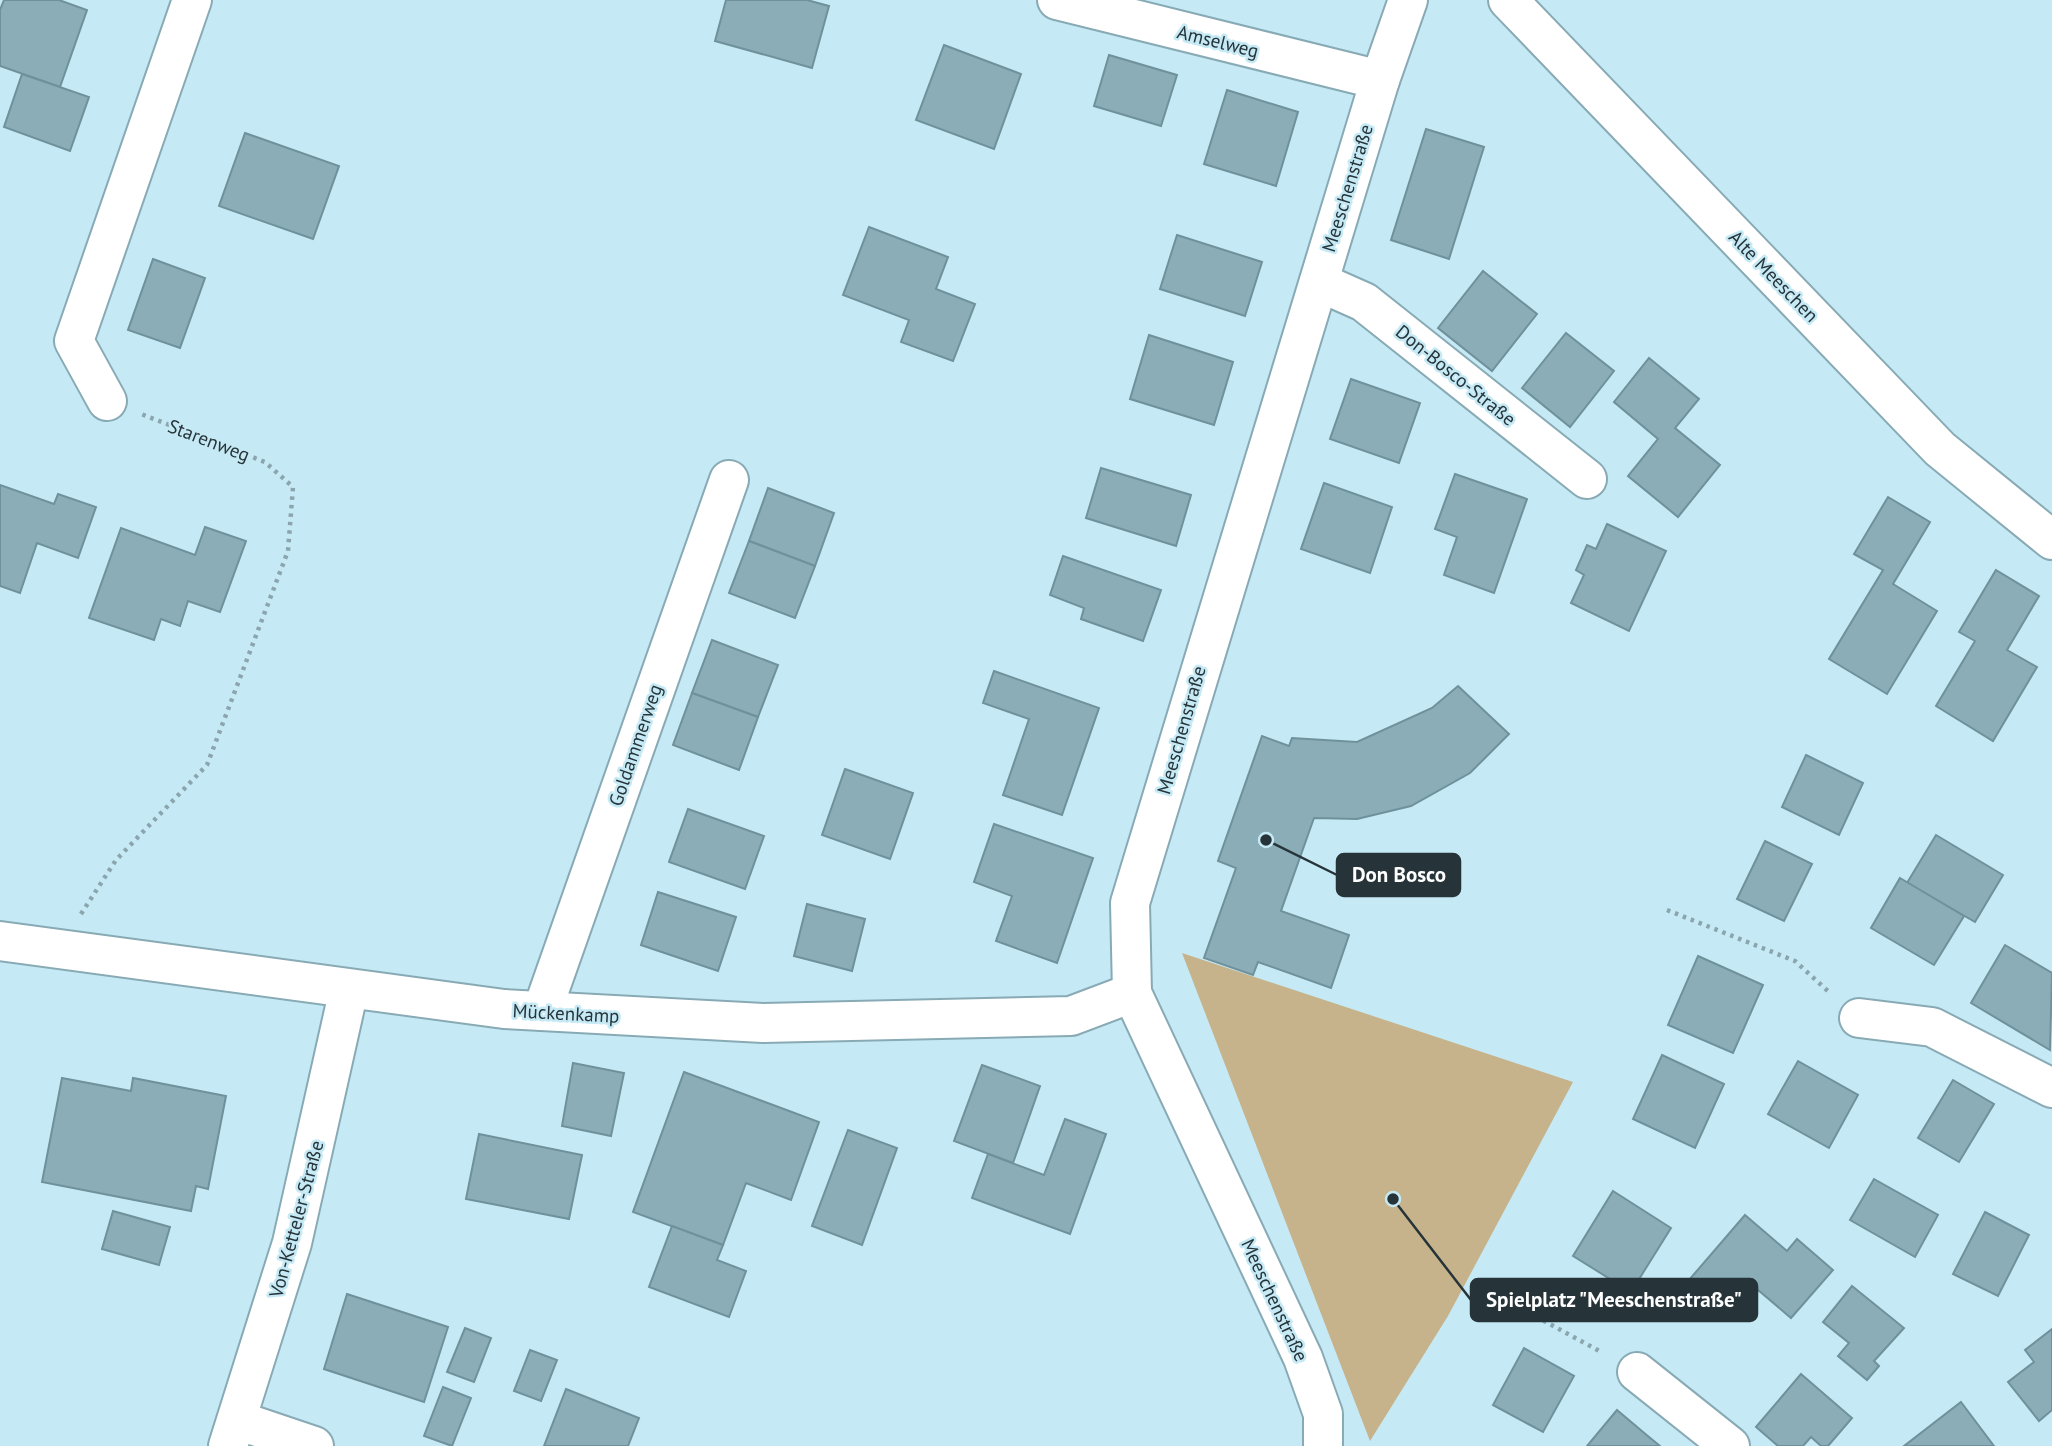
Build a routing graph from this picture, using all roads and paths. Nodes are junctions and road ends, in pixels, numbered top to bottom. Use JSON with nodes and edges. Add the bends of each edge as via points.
{"nodes":[{"id":1,"x":192,"y":0,"type":"edge"},
{"id":2,"x":1057,"y":0,"type":"edge"},
{"id":3,"x":1408,"y":0,"type":"edge"},
{"id":4,"x":1508,"y":0,"type":"edge"},
{"id":5,"x":1380,"y":80,"type":"junction"},
{"id":6,"x":1319,"y":282,"type":"junction"},
{"id":7,"x":107,"y":401,"type":"joint"},
{"id":8,"x":1587,"y":479,"type":"dead end"},
{"id":9,"x":729,"y":480,"type":"dead end"},
{"id":10,"x":2052,"y":540,"type":"edge"},
{"id":11,"x":1667,"y":910,"type":"dead end"},
{"id":12,"x":0,"y":941,"type":"edge"},
{"id":13,"x":68,"y":948,"type":"junction"},
{"id":14,"x":349,"y":989,"type":"junction"},
{"id":15,"x":1132,"y":993,"type":"junction"},
{"id":16,"x":542,"y":1012,"type":"junction"},
{"id":17,"x":1859,"y":1018,"type":"joint"},
{"id":18,"x":2052,"y":1088,"type":"edge"},
{"id":19,"x":1476,"y":1284,"type":"dead end"},
{"id":20,"x":1637,"y":1372,"type":"joint"},
{"id":21,"x":232,"y":1433,"type":"edge"},
{"id":22,"x":314,"y":1446,"type":"edge"},
{"id":23,"x":1323,"y":1446,"type":"edge"},
{"id":24,"x":1730,"y":1446,"type":"edge"}],
"edges":[{"from":1,"to":7,"type":"street","via":[[74,341]]},
{"from":2,"to":5,"type":"street","name":"Amselweg"},
{"from":3,"to":5,"type":"street","name":"Meeschenstraße"},
{"from":4,"to":10,"type":"street","name":"Alte Meeschen","via":[[1940,449]]},
{"from":5,"to":6,"type":"street","name":"Meeschenstraße"},
{"from":6,"to":8,"type":"street","name":"Don-Bosco-Straße","via":[[1364,302]]},
{"from":6,"to":15,"type":"street","name":"Meeschenstraße","via":[[1130,903]]},
{"from":7,"to":13,"type":"path","name":"Starenweg","via":[[265,462],[293,487],[292,513],[288,551],[206,765],[116,860],[81,914]]},
{"from":9,"to":16,"type":"street","name":"Goldammerweg"},
{"from":11,"to":17,"type":"path","via":[[1795,961]]},
{"from":12,"to":13,"type":"street","name":"Mückenkamp"},
{"from":13,"to":14,"type":"street","name":"Mückenkamp"},
{"from":14,"to":16,"type":"street","name":"Mückenkamp"},
{"from":14,"to":21,"type":"street","name":"Von-Ketteler-Straße","via":[[292,1243]]},
{"from":15,"to":16,"type":"street","name":"Mückenkamp","via":[[1071,1016],[763,1023]]},
{"from":15,"to":23,"type":"street","name":"Meeschenstraße","via":[[1303,1358],[1323,1414]]},
{"from":17,"to":18,"type":"street","via":[[1932,1027]]},
{"from":19,"to":20,"type":"path"},
{"from":20,"to":24,"type":"street"},
{"from":21,"to":22,"type":"street"}]}
